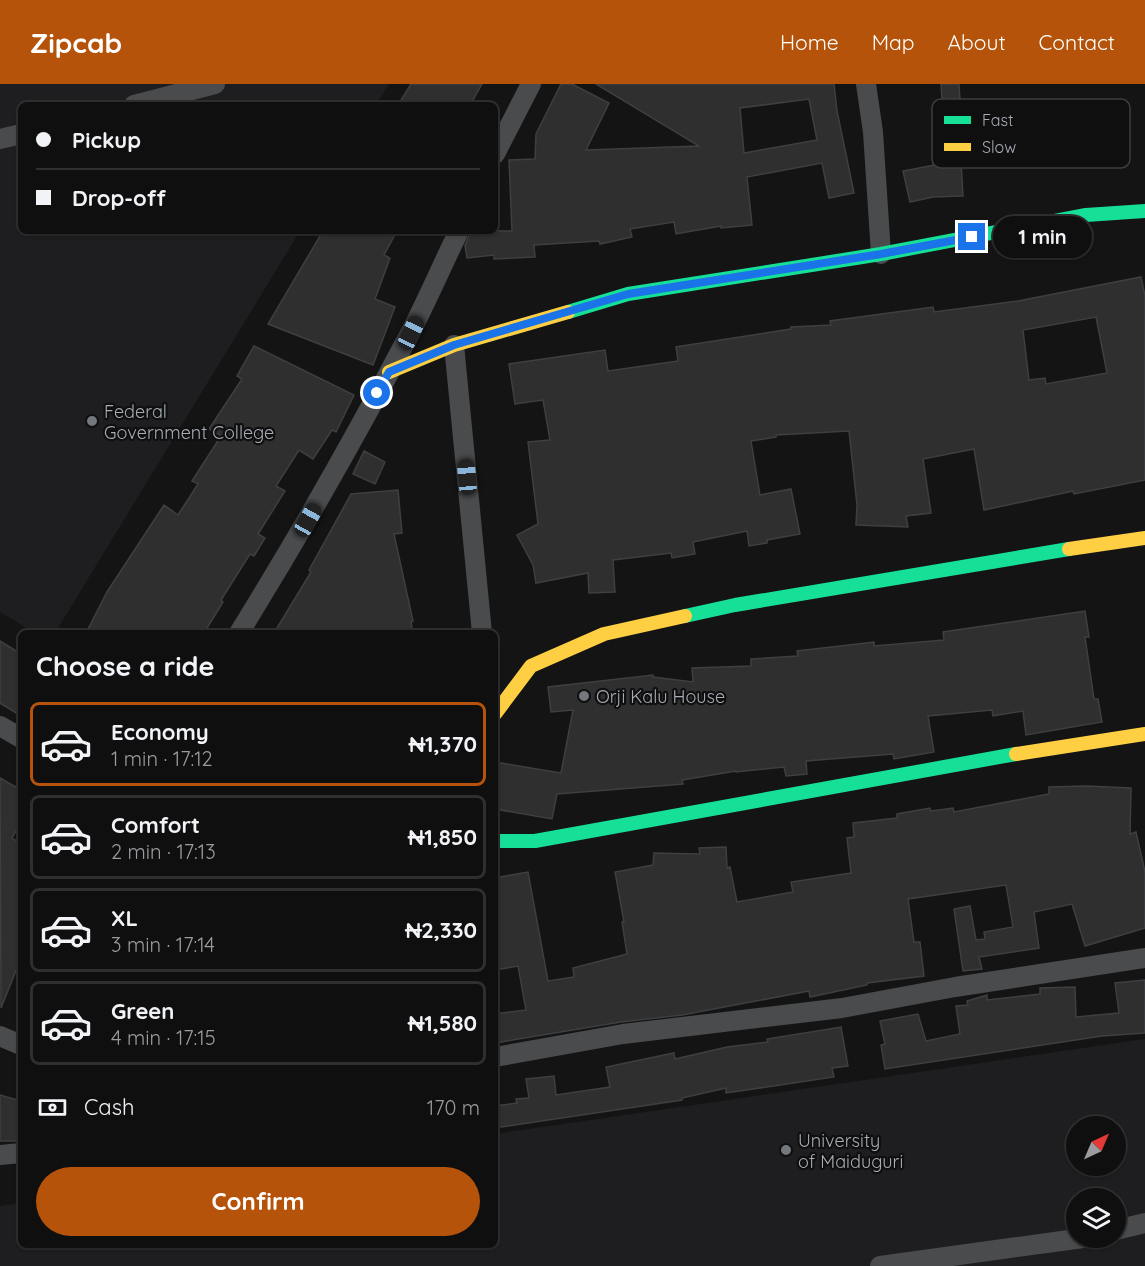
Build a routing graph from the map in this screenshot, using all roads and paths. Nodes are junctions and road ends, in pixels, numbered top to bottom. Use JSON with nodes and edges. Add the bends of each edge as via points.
{"nodes":[{"id":1,"x":215,"y":84,"type":"edge"},
{"id":2,"x":531,"y":84,"type":"edge"},
{"id":3,"x":866,"y":84,"type":"edge"},
{"id":4,"x":146,"y":102,"type":"edge"},
{"id":5,"x":18,"y":135,"type":"edge"},
{"id":6,"x":0,"y":139,"type":"edge"},
{"id":7,"x":498,"y":148,"type":"edge"},
{"id":8,"x":1145,"y":211,"type":"edge"},
{"id":9,"x":458,"y":234,"type":"edge"},
{"id":10,"x":881,"y":254,"type":"junction"},
{"id":11,"x":454,"y":345,"type":"junction"},
{"id":12,"x":389,"y":372,"type":"junction"},
{"id":13,"x":1145,"y":538,"type":"edge"},
{"id":14,"x":241,"y":630,"type":"edge"},
{"id":15,"x":482,"y":630,"type":"edge"},
{"id":16,"x":498,"y":710,"type":"edge"},
{"id":17,"x":0,"y":726,"type":"edge"},
{"id":18,"x":1145,"y":734,"type":"edge"},
{"id":19,"x":18,"y":736,"type":"edge"},
{"id":20,"x":498,"y":841,"type":"edge"},
{"id":21,"x":1145,"y":958,"type":"edge"},
{"id":22,"x":0,"y":1036,"type":"edge"},
{"id":23,"x":18,"y":1044,"type":"edge"},
{"id":24,"x":498,"y":1057,"type":"edge"},
{"id":25,"x":18,"y":1153,"type":"edge"},
{"id":26,"x":0,"y":1155,"type":"edge"},
{"id":27,"x":1145,"y":1224,"type":"edge"},
{"id":28,"x":1126,"y":1228,"type":"edge"},
{"id":29,"x":1066,"y":1240,"type":"edge"},
{"id":30,"x":880,"y":1266,"type":"edge"}],
"edges":[{"from":1,"to":4,"type":"street"},
{"from":2,"to":7,"type":"street"},
{"from":3,"to":10,"type":"street"},
{"from":5,"to":6,"type":"street"},
{"from":8,"to":10,"type":"street","via":[[1086,215]]},
{"from":9,"to":12,"type":"street"},
{"from":10,"to":11,"type":"street","via":[[628,294]]},
{"from":11,"to":12,"type":"street"},
{"from":11,"to":15,"type":"street"},
{"from":12,"to":14,"type":"street","via":[[296,541]]},
{"from":13,"to":16,"type":"street","via":[[747,603],[604,634],[531,666]]},
{"from":17,"to":19,"type":"street"},
{"from":18,"to":20,"type":"street","via":[[535,841]]},
{"from":21,"to":24,"type":"street","via":[[842,1008],[623,1034]]},
{"from":22,"to":23,"type":"street"},
{"from":25,"to":26,"type":"street"},
{"from":27,"to":28,"type":"street"},
{"from":29,"to":30,"type":"street"}]}
